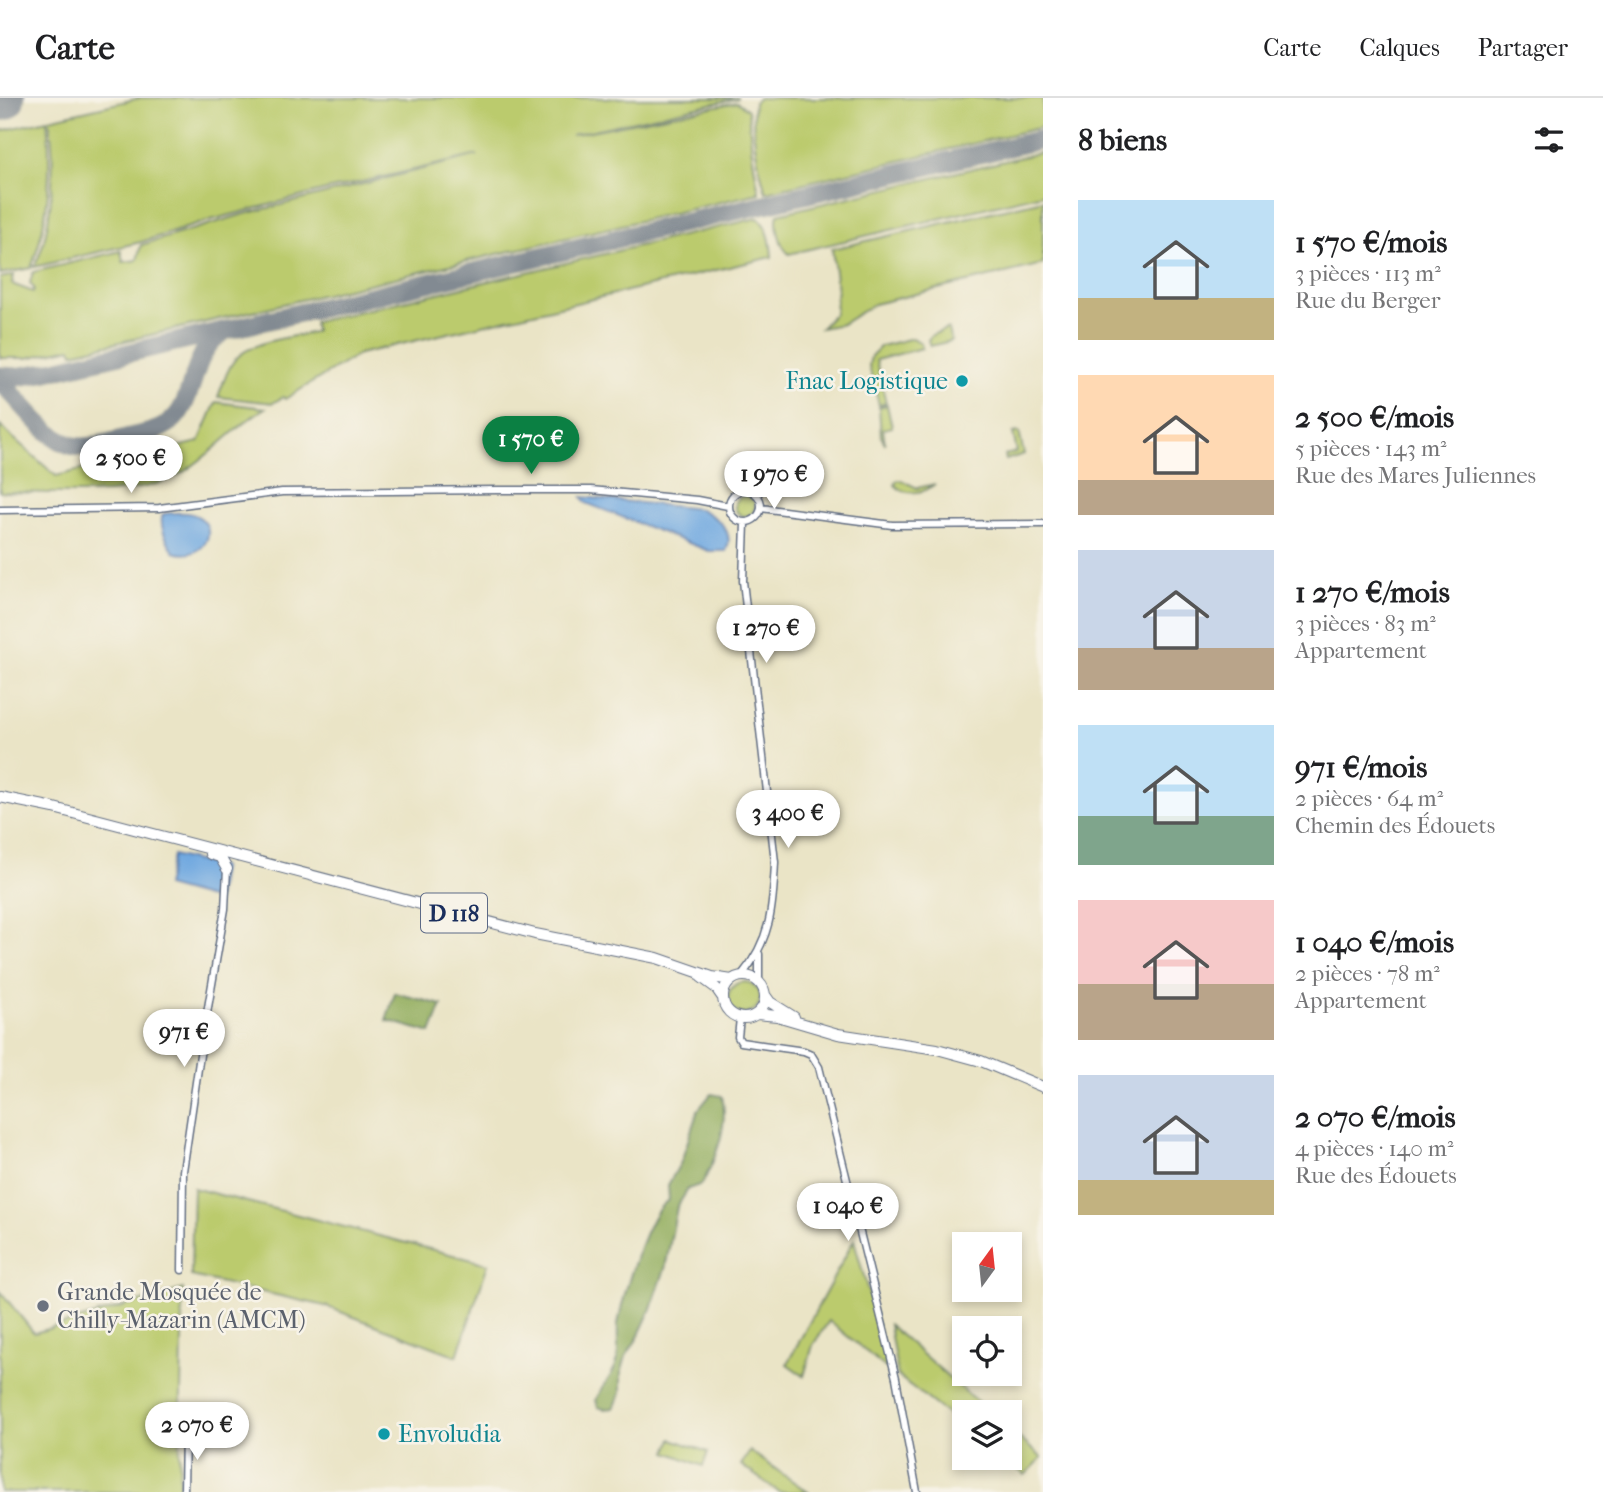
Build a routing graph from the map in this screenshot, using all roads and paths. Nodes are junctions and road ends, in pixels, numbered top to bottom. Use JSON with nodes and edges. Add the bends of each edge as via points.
{"nodes":[{"id":1,"x":728,"y":506,"type":"junction"},
{"id":2,"x":761,"y":508,"type":"junction"},
{"id":3,"x":0,"y":510,"type":"edge"},
{"id":4,"x":745,"y":523,"type":"junction"},
{"id":5,"x":1043,"y":524,"type":"edge"},
{"id":6,"x":0,"y":797,"type":"edge"},
{"id":7,"x":182,"y":842,"type":"junction"},
{"id":8,"x":275,"y":866,"type":"junction"},
{"id":9,"x":227,"y":869,"type":"junction"},
{"id":10,"x":759,"y":952,"type":"junction"},
{"id":11,"x":680,"y":965,"type":"junction"},
{"id":12,"x":736,"y":978,"type":"junction"},
{"id":13,"x":759,"y":982,"type":"junction"},
{"id":14,"x":765,"y":995,"type":"junction"},
{"id":15,"x":723,"y":998,"type":"junction"},
{"id":16,"x":757,"y":1014,"type":"junction"},
{"id":17,"x":740,"y":1018,"type":"junction"},
{"id":18,"x":816,"y":1027,"type":"junction"},
{"id":19,"x":1043,"y":1087,"type":"edge"},
{"id":20,"x":182,"y":1270,"type":"dead end"},
{"id":21,"x":185,"y":1431,"type":"dead end"},
{"id":22,"x":184,"y":1492,"type":"edge"},
{"id":23,"x":917,"y":1492,"type":"edge"}],
"edges":[{"from":1,"to":2,"type":"street","via":[[735,494],[747,490],[757,497]]},
{"from":1,"to":3,"type":"street","via":[[591,490],[329,492],[241,496],[148,508]]},
{"from":1,"to":4,"type":"street","via":[[735,519]]},
{"from":2,"to":4,"type":"street"},
{"from":2,"to":5,"type":"street","via":[[892,524]]},
{"from":4,"to":10,"type":"street","via":[[743,581],[775,862],[772,902]]},
{"from":6,"to":7,"type":"main road","number":"D 118"},
{"from":7,"to":8,"type":"main road","number":"D 118"},
{"from":7,"to":9,"type":"main road","via":[[190,849],[220,857]]},
{"from":8,"to":9,"type":"main road","via":[[231,860]]},
{"from":8,"to":11,"type":"main road","number":"D 118"},
{"from":9,"to":20,"type":"street","via":[[225,909],[183,1171]]},
{"from":10,"to":12,"type":"street"},
{"from":10,"to":13,"type":"street"},
{"from":11,"to":12,"type":"main road","number":"D 118","via":[[712,977]]},
{"from":11,"to":15,"type":"main road","number":"D 118","via":[[707,981]]},
{"from":12,"to":13,"type":"main road"},
{"from":12,"to":15,"type":"main road","via":[[726,986]]},
{"from":13,"to":14,"type":"main road"},
{"from":14,"to":16,"type":"main road"},
{"from":14,"to":18,"type":"main road","via":[[780,1009]]},
{"from":15,"to":17,"type":"main road","via":[[729,1012]]},
{"from":16,"to":17,"type":"main road"},
{"from":16,"to":18,"type":"main road"},
{"from":17,"to":23,"type":"street","via":[[741,1042],[804,1051],[819,1067],[896,1378]]},
{"from":18,"to":19,"type":"main road","via":[[937,1049],[981,1061]]},
{"from":21,"to":22,"type":"street"}]}
